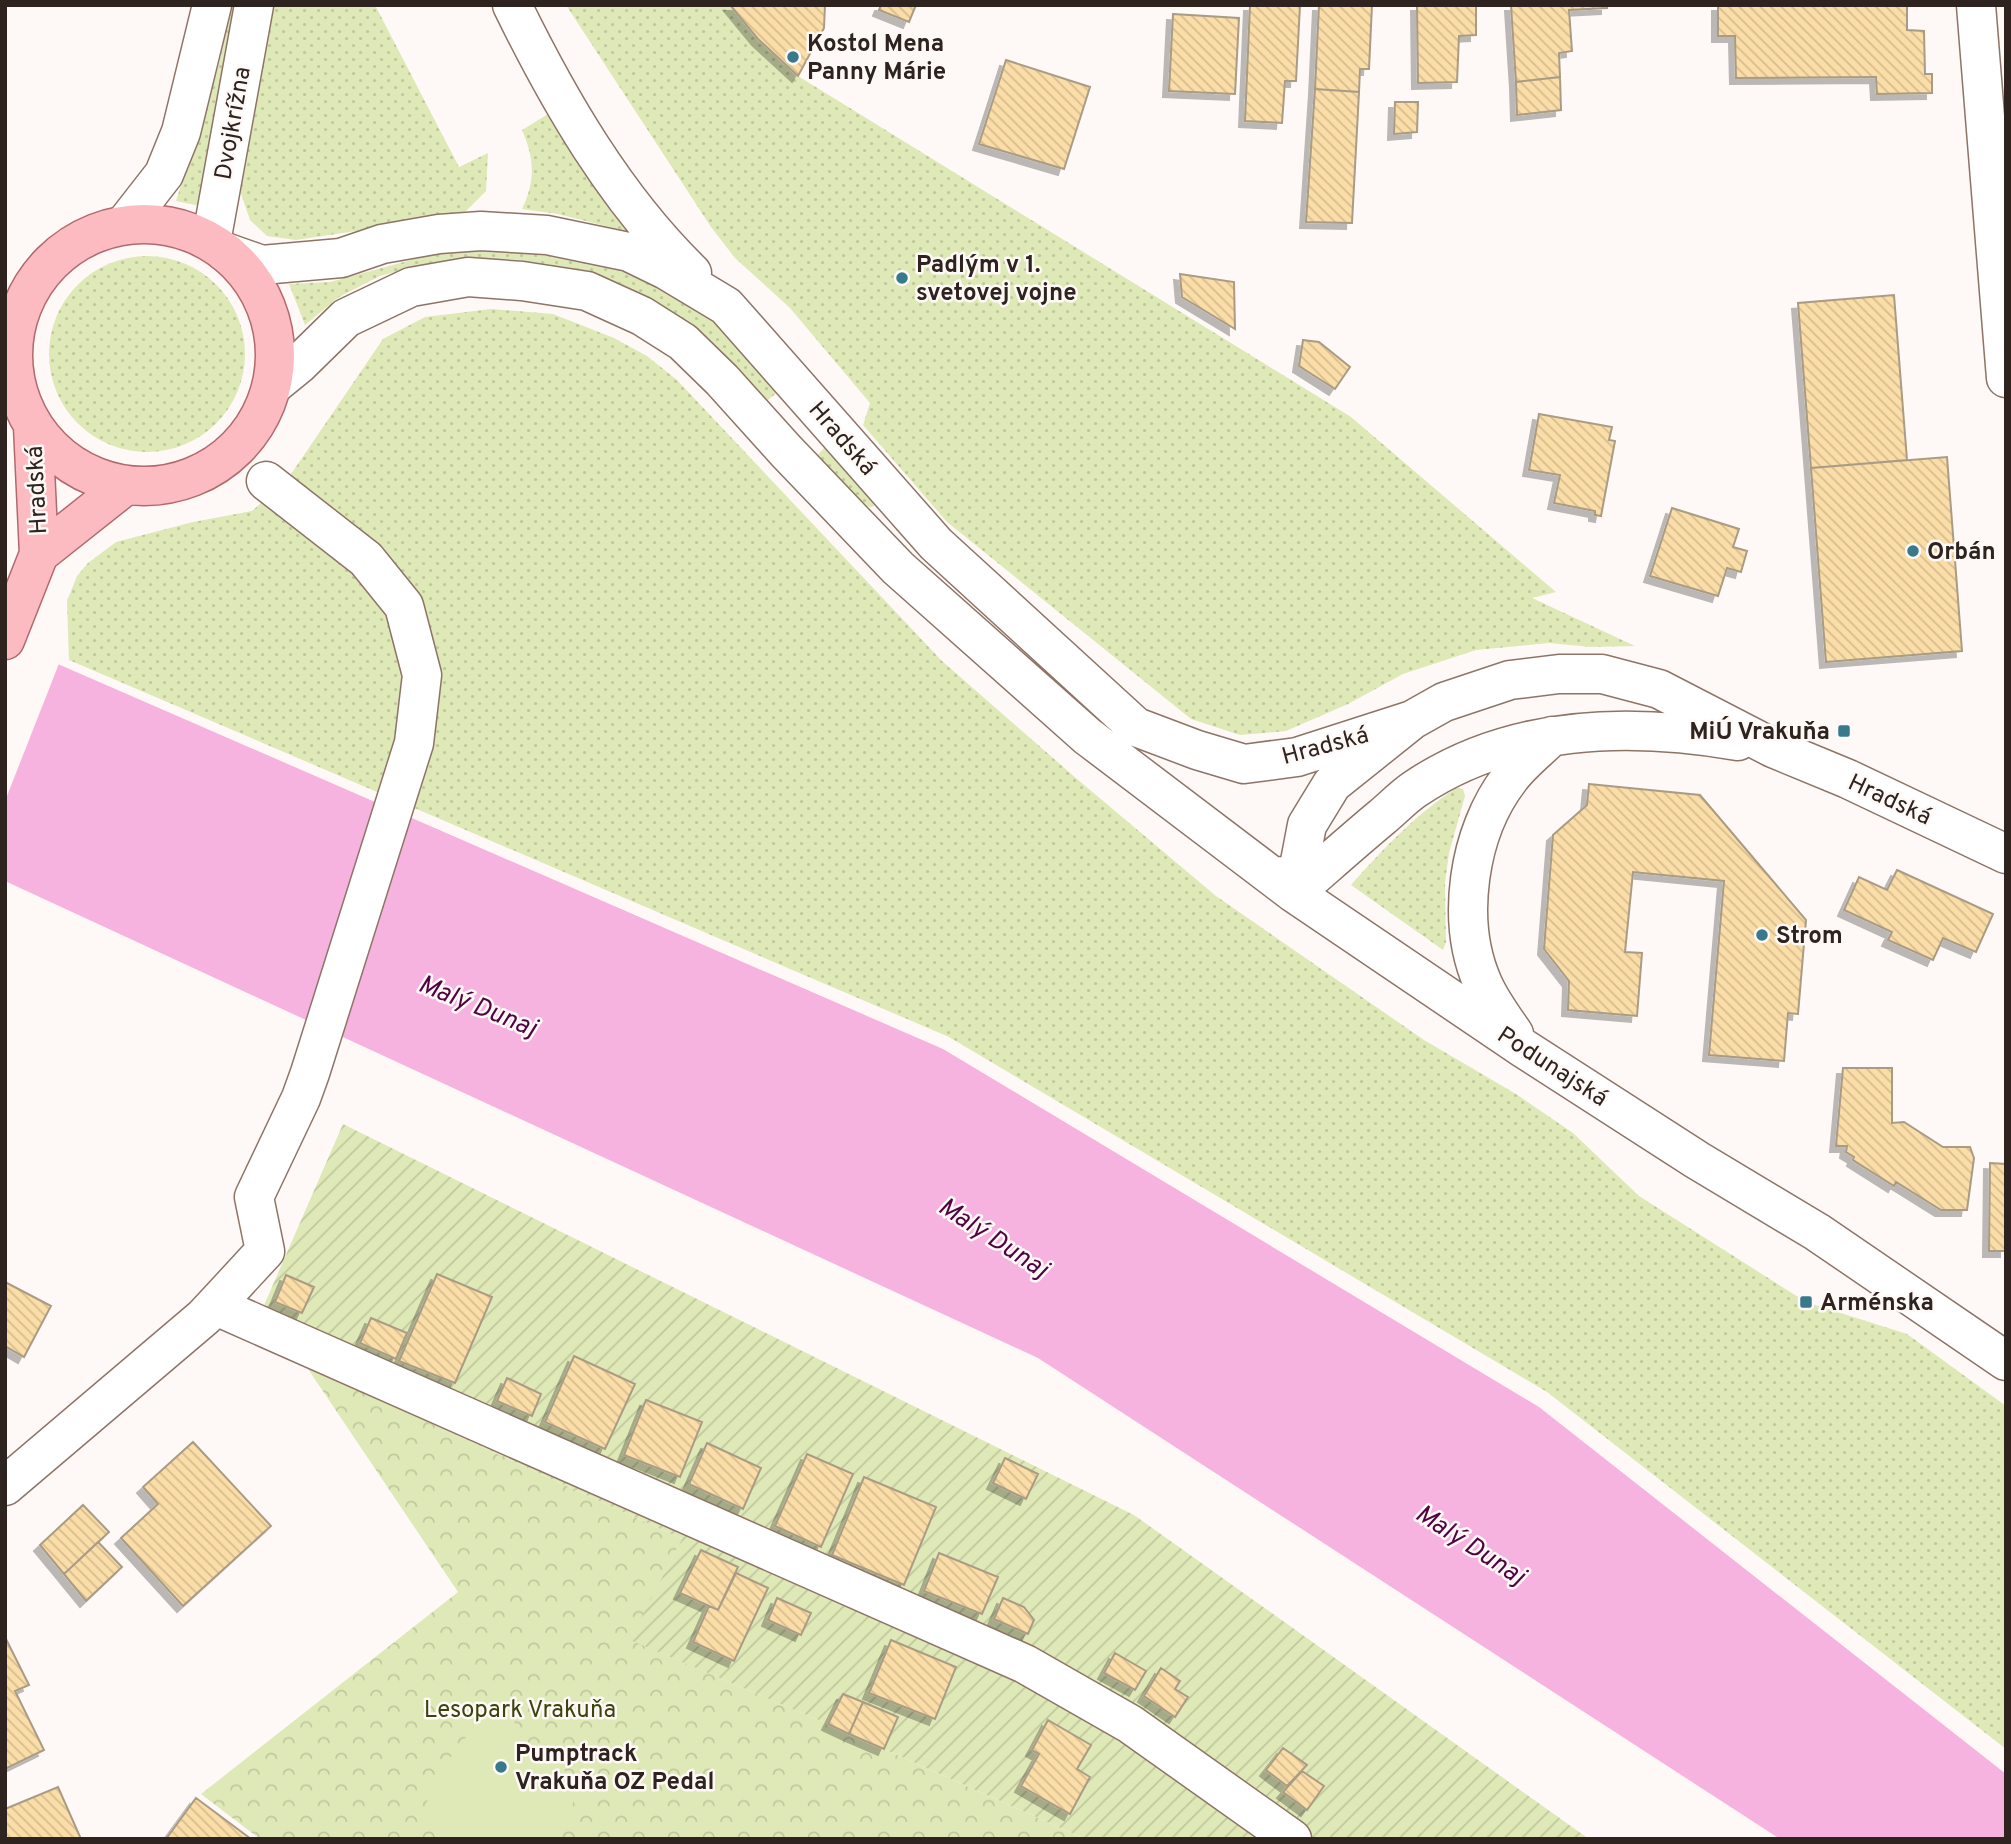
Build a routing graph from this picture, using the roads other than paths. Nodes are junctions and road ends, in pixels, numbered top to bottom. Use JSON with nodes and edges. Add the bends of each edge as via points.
{"nodes":[{"id":1,"x":212,"y":5,"type":"edge"},
{"id":2,"x":254,"y":5,"type":"edge"},
{"id":3,"x":512,"y":5,"type":"edge"},
{"id":4,"x":1976,"y":5,"type":"edge"},
{"id":5,"x":125,"y":224,"type":"junction"},
{"id":6,"x":218,"y":247,"type":"junction"},
{"id":7,"x":18,"y":292,"type":"edge"},
{"id":8,"x":726,"y":306,"type":"junction"},
{"id":9,"x":2006,"y":378,"type":"edge"},
{"id":10,"x":272,"y":386,"type":"junction"},
{"id":11,"x":19,"y":404,"type":"edge"},
{"id":12,"x":5,"y":473,"type":"edge"},
{"id":13,"x":265,"y":481,"type":"dead end"},
{"id":14,"x":126,"y":485,"type":"junction"},
{"id":15,"x":35,"y":552,"type":"junction"},
{"id":16,"x":5,"y":640,"type":"edge"},
{"id":17,"x":1412,"y":720,"type":"junction"},
{"id":18,"x":1136,"y":727,"type":"junction"},
{"id":19,"x":1554,"y":735,"type":"junction"},
{"id":20,"x":1773,"y":748,"type":"junction"},
{"id":21,"x":2006,"y":854,"type":"edge"},
{"id":22,"x":1294,"y":893,"type":"junction"},
{"id":23,"x":1523,"y":1048,"type":"junction"},
{"id":24,"x":216,"y":1306,"type":"junction"},
{"id":25,"x":2006,"y":1361,"type":"edge"},
{"id":26,"x":5,"y":1486,"type":"edge"},
{"id":27,"x":1292,"y":1839,"type":"edge"}],
"edges":[{"from":1,"to":5,"type":"street","name":"Dvojkrížna","via":[[181,132],[164,174]]},
{"from":2,"to":6,"type":"street","name":"Dvojkrížna"},
{"from":3,"to":8,"type":"street","via":[[540,62],[603,164],[660,241]]},
{"from":4,"to":9,"type":"street"},
{"from":5,"to":6,"type":"main road","via":[[178,228]]},
{"from":5,"to":7,"type":"main road","name":"Hradská","via":[[71,245]]},
{"from":6,"to":8,"type":"street","name":"Hradská","via":[[262,265],[341,258],[382,244],[439,234],[547,235],[629,252]]},
{"from":6,"to":10,"type":"main road","via":[[248,275],[266,304],[276,353]]},
{"from":7,"to":11,"type":"main road","name":"Hradská","via":[[13,341]]},
{"from":8,"to":18,"type":"street","name":"Hradská","via":[[936,544]]},
{"from":10,"to":14,"type":"main road","via":[[259,419],[225,459],[178,482]]},
{"from":10,"to":22,"type":"street","name":"Hradská","via":[[346,318],[411,287],[468,277],[522,281],[587,291],[642,316],[683,342],[898,568],[1087,736]]},
{"from":11,"to":14,"type":"main road","via":[[47,444],[73,465]]},
{"from":11,"to":15,"type":"main road","name":"Hradská"},
{"from":12,"to":15,"type":"main road"},
{"from":13,"to":24,"type":"street","via":[[366,559],[404,606],[422,675],[414,743],[310,1073],[254,1197],[265,1251]]},
{"from":14,"to":15,"type":"main road","name":"Hradská"},
{"from":15,"to":16,"type":"main road","name":"Hradská"},
{"from":17,"to":18,"type":"street","name":"Hradská","via":[[1297,757],[1244,764]]},
{"from":17,"to":20,"type":"street","name":"Hradská","via":[[1444,702],[1510,680],[1602,674],[1660,689]]},
{"from":17,"to":22,"type":"street","name":"Hradská","via":[[1332,784],[1307,825]]},
{"from":18,"to":22,"type":"street","name":"Podunajská"},
{"from":19,"to":20,"type":"street","name":"Hradská","via":[[1620,729],[1694,733]]},
{"from":19,"to":22,"type":"street","name":"Hradská","via":[[1477,756],[1415,789]]},
{"from":19,"to":23,"type":"street","via":[[1510,777],[1490,810],[1469,886],[1469,920],[1482,982]]},
{"from":20,"to":21,"type":"street","name":"Hradská"},
{"from":22,"to":23,"type":"street","name":"Podunajská"},
{"from":23,"to":25,"type":"street","name":"Podunajská","via":[[1817,1232]]},
{"from":24,"to":26,"type":"street"},
{"from":24,"to":27,"type":"street","via":[[1025,1664],[1130,1724]]}]}
